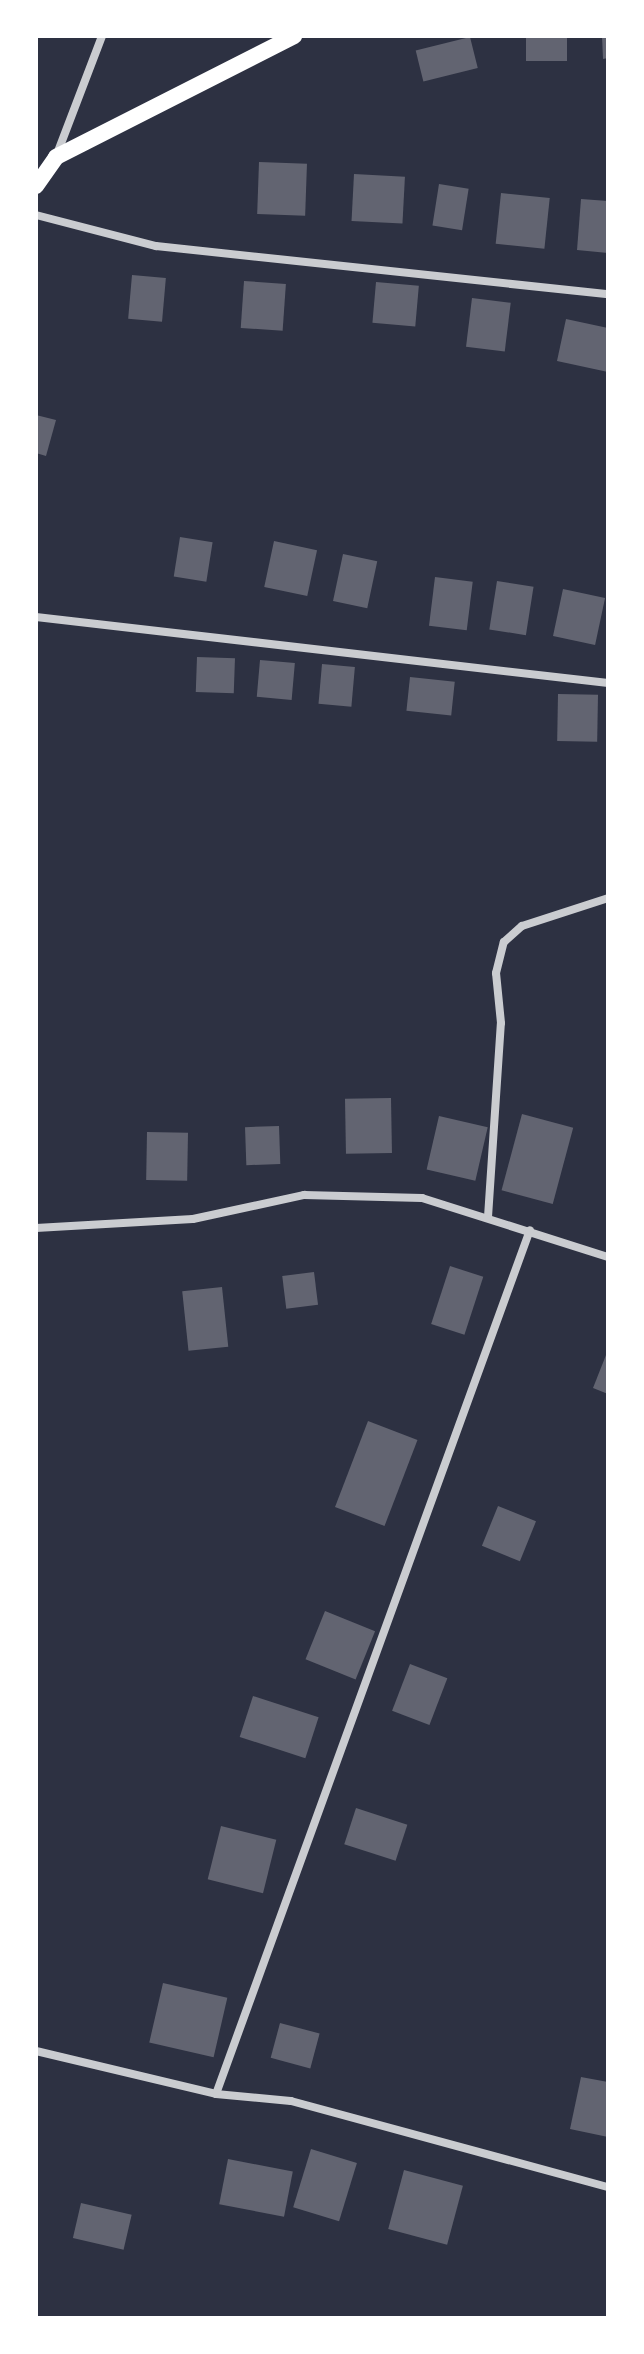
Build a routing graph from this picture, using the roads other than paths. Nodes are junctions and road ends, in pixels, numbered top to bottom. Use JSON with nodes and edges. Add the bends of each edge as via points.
{"nodes":[{"id":1,"x":102,"y":36,"type":"edge"},
{"id":2,"x":294,"y":36,"type":"edge"},
{"id":3,"x":56,"y":157,"type":"junction"},
{"id":4,"x":36,"y":186,"type":"edge"},
{"id":5,"x":36,"y":215,"type":"edge"},
{"id":6,"x":608,"y":294,"type":"edge"},
{"id":7,"x":36,"y":617,"type":"edge"},
{"id":8,"x":608,"y":683,"type":"edge"},
{"id":9,"x":608,"y":898,"type":"edge"},
{"id":10,"x":488,"y":1217,"type":"junction"},
{"id":11,"x":36,"y":1228,"type":"edge"},
{"id":12,"x":530,"y":1230,"type":"junction"},
{"id":13,"x":608,"y":1257,"type":"edge"},
{"id":14,"x":36,"y":2051,"type":"edge"},
{"id":15,"x":216,"y":2094,"type":"junction"},
{"id":16,"x":608,"y":2187,"type":"edge"}],
"edges":[{"from":1,"to":3,"type":"street"},
{"from":2,"to":3,"type":"main road"},
{"from":3,"to":4,"type":"main road"},
{"from":5,"to":6,"type":"street","via":[[156,246]]},
{"from":7,"to":8,"type":"street"},
{"from":9,"to":10,"type":"street","via":[[522,926],[504,942],[496,973],[501,1023]]},
{"from":10,"to":11,"type":"street","via":[[422,1198],[304,1195],[193,1219]]},
{"from":10,"to":12,"type":"street"},
{"from":12,"to":13,"type":"street"},
{"from":12,"to":15,"type":"street"},
{"from":14,"to":15,"type":"street"},
{"from":15,"to":16,"type":"street","via":[[291,2101]]}]}
